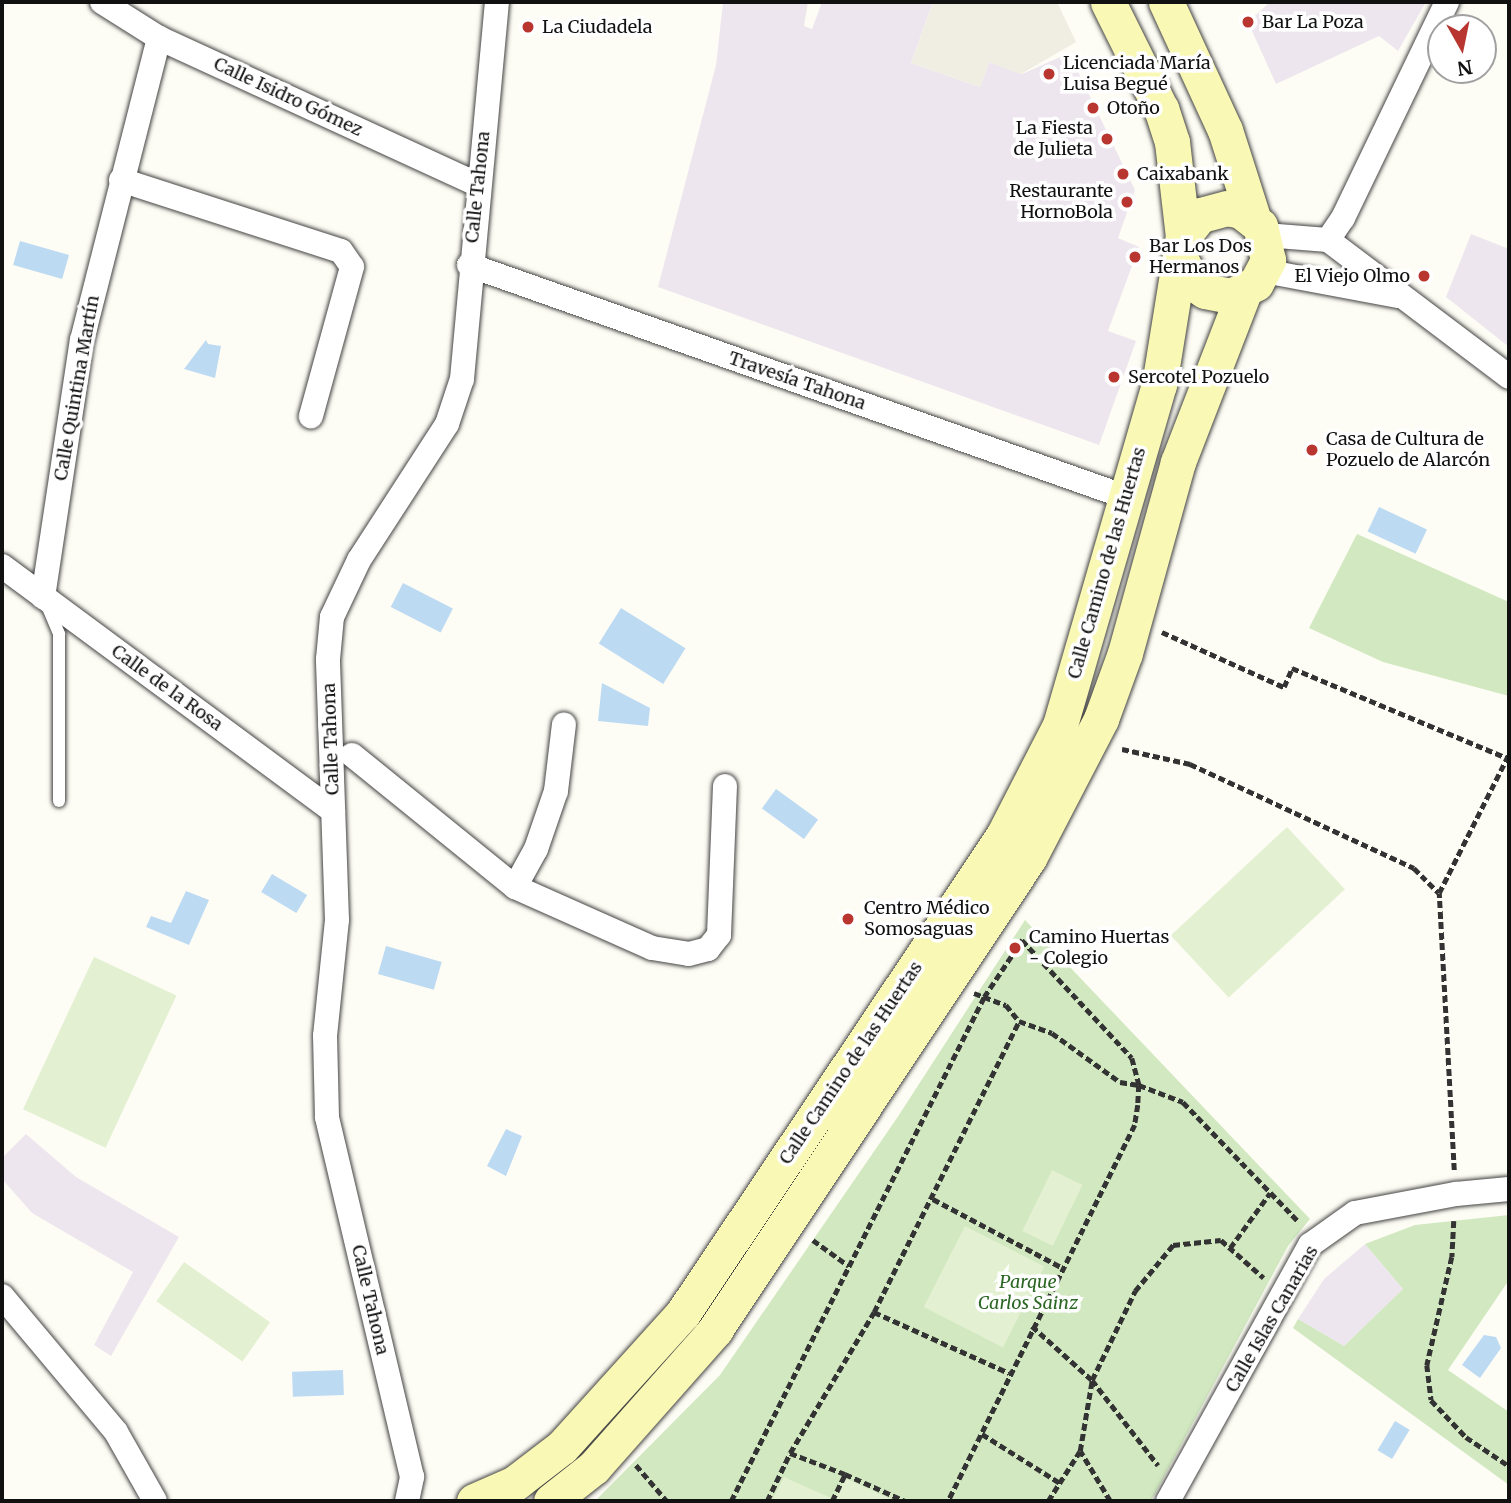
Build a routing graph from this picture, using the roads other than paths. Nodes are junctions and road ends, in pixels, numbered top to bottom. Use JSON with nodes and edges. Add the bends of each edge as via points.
{"nodes":[{"id":1,"x":102,"y":2,"type":"edge"},
{"id":2,"x":496,"y":2,"type":"edge"},
{"id":3,"x":1108,"y":2,"type":"edge"},
{"id":4,"x":1166,"y":2,"type":"edge"},
{"id":5,"x":1447,"y":2,"type":"edge"},
{"id":6,"x":159,"y":38,"type":"junction"},
{"id":7,"x":121,"y":180,"type":"junction"},
{"id":8,"x":478,"y":185,"type":"junction"},
{"id":9,"x":1259,"y":226,"type":"junction"},
{"id":10,"x":1328,"y":240,"type":"junction"},
{"id":11,"x":1182,"y":248,"type":"junction"},
{"id":12,"x":469,"y":265,"type":"junction"},
{"id":13,"x":1254,"y":281,"type":"junction"},
{"id":14,"x":1400,"y":296,"type":"junction"},
{"id":15,"x":1509,"y":377,"type":"edge"},
{"id":16,"x":311,"y":416,"type":"dead end"},
{"id":17,"x":1126,"y":497,"type":"junction"},
{"id":18,"x":2,"y":566,"type":"edge"},
{"id":19,"x":43,"y":597,"type":"junction"},
{"id":20,"x":564,"y":724,"type":"dead end"},
{"id":21,"x":332,"y":738,"type":"junction"},
{"id":22,"x":352,"y":755,"type":"joint"},
{"id":23,"x":725,"y":786,"type":"dead end"},
{"id":24,"x":59,"y":801,"type":"dead end"},
{"id":25,"x":333,"y":811,"type":"junction"},
{"id":26,"x":515,"y":887,"type":"junction"},
{"id":27,"x":1509,"y":1189,"type":"edge"},
{"id":28,"x":2,"y":1296,"type":"edge"},
{"id":29,"x":1172,"y":1494,"type":"edge"},
{"id":30,"x":155,"y":1501,"type":"edge"},
{"id":31,"x":407,"y":1501,"type":"edge"},
{"id":32,"x":474,"y":1501,"type":"edge"},
{"id":33,"x":551,"y":1501,"type":"edge"}],
"edges":[{"from":1,"to":6,"type":"street","name":"Calle Isidro Gómez"},
{"from":2,"to":8,"type":"street","name":"Calle Tahona"},
{"from":3,"to":11,"type":"main road","via":[[1161,108],[1172,142]]},
{"from":4,"to":9,"type":"main road","via":[[1225,130]]},
{"from":5,"to":10,"type":"street"},
{"from":6,"to":7,"type":"street","name":"Calle Quintina Martín"},
{"from":6,"to":8,"type":"street","name":"Calle Isidro Gómez"},
{"from":7,"to":16,"type":"street","via":[[341,251],[352,267]]},
{"from":7,"to":19,"type":"street","name":"Calle Quintina Martín","via":[[82,340]]},
{"from":8,"to":12,"type":"street","name":"Calle Tahona"},
{"from":9,"to":10,"type":"street"},
{"from":9,"to":11,"type":"main road","via":[[1227,208],[1213,210],[1200,215]]},
{"from":9,"to":13,"type":"main road","via":[[1268,260]]},
{"from":10,"to":14,"type":"street"},
{"from":11,"to":13,"type":"main road","via":[[1194,283],[1205,291],[1231,296]]},
{"from":11,"to":17,"type":"main road","name":"Calle Camino de las Huertas","via":[[1159,385]]},
{"from":12,"to":17,"type":"street","name":"Travesía Tahona"},
{"from":12,"to":21,"type":"street","name":"Calle Tahona","via":[[461,379],[447,425],[359,560],[332,617],[328,659]]},
{"from":13,"to":14,"type":"street"},
{"from":13,"to":33,"type":"main road","name":"Calle Camino de las Huertas","via":[[1178,462],[1135,620],[1091,743],[1029,858],[706,1340],[594,1468]]},
{"from":14,"to":15,"type":"street"},
{"from":17,"to":32,"type":"main road","name":"Calle Camino de las Huertas","via":[[1059,724],[1003,836],[683,1313],[562,1447],[515,1483]]},
{"from":18,"to":19,"type":"street","name":"Calle de la Rosa"},
{"from":19,"to":24,"type":"lane","via":[[59,634]]},
{"from":19,"to":25,"type":"street","name":"Calle de la Rosa"},
{"from":20,"to":26,"type":"street","via":[[556,791],[536,849]]},
{"from":21,"to":22,"type":"lane"},
{"from":21,"to":25,"type":"street","name":"Calle Tahona"},
{"from":22,"to":26,"type":"street"},
{"from":23,"to":26,"type":"street","via":[[719,935],[708,949],[689,954],[652,948]]},
{"from":25,"to":31,"type":"street","name":"Calle Tahona","via":[[337,920],[325,1036],[327,1117],[412,1476]]},
{"from":27,"to":29,"type":"street","name":"Calle Islas Canarias","via":[[1355,1213],[1317,1240]]},
{"from":28,"to":30,"type":"street","via":[[116,1432]]}]}
